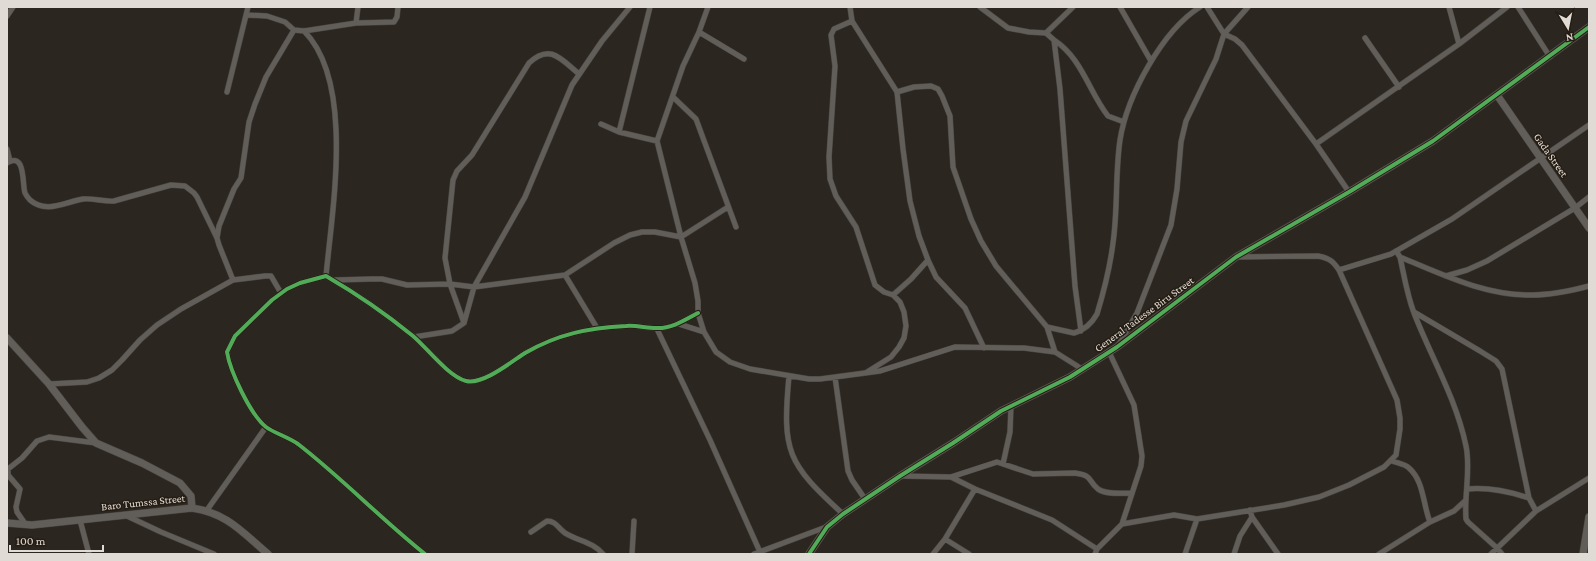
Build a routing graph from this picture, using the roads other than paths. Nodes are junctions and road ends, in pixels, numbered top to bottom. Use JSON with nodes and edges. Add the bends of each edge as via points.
{"nodes":[{"id":1,"x":13,"y":7,"type":"edge"},
{"id":2,"x":248,"y":7,"type":"edge"},
{"id":3,"x":358,"y":7,"type":"edge"},
{"id":4,"x":398,"y":7,"type":"edge"},
{"id":5,"x":630,"y":7,"type":"edge"},
{"id":6,"x":650,"y":7,"type":"edge"},
{"id":7,"x":708,"y":7,"type":"edge"},
{"id":8,"x":850,"y":7,"type":"edge"},
{"id":9,"x":980,"y":7,"type":"edge"},
{"id":10,"x":1073,"y":7,"type":"edge"},
{"id":11,"x":1120,"y":7,"type":"edge"},
{"id":12,"x":1200,"y":7,"type":"edge"},
{"id":13,"x":1207,"y":7,"type":"edge"},
{"id":14,"x":1248,"y":7,"type":"edge"},
{"id":15,"x":1449,"y":7,"type":"edge"},
{"id":16,"x":1507,"y":7,"type":"edge"},
{"id":17,"x":1518,"y":7,"type":"edge"},
{"id":18,"x":247,"y":15,"type":"junction"},
{"id":19,"x":7,"y":16,"type":"edge"},
{"id":20,"x":852,"y":21,"type":"junction"},
{"id":21,"x":356,"y":23,"type":"junction"},
{"id":22,"x":1589,"y":28,"type":"edge"},
{"id":23,"x":294,"y":30,"type":"junction"},
{"id":24,"x":304,"y":31,"type":"junction"},
{"id":25,"x":699,"y":32,"type":"junction"},
{"id":26,"x":1046,"y":33,"type":"junction"},
{"id":27,"x":1224,"y":34,"type":"junction"},
{"id":28,"x":1365,"y":38,"type":"dead end"},
{"id":29,"x":1054,"y":40,"type":"junction"},
{"id":30,"x":1459,"y":44,"type":"junction"},
{"id":31,"x":1550,"y":57,"type":"junction"},
{"id":32,"x":744,"y":59,"type":"dead end"},
{"id":33,"x":1150,"y":61,"type":"junction"},
{"id":34,"x":579,"y":74,"type":"junction"},
{"id":35,"x":1399,"y":87,"type":"junction"},
{"id":36,"x":227,"y":92,"type":"dead end"},
{"id":37,"x":897,"y":92,"type":"junction"},
{"id":38,"x":1497,"y":95,"type":"junction"},
{"id":39,"x":673,"y":97,"type":"junction"},
{"id":40,"x":1124,"y":122,"type":"junction"},
{"id":41,"x":601,"y":124,"type":"dead end"},
{"id":42,"x":1589,"y":125,"type":"edge"},
{"id":43,"x":619,"y":132,"type":"junction"},
{"id":44,"x":657,"y":141,"type":"junction"},
{"id":45,"x":1316,"y":144,"type":"junction"},
{"id":46,"x":7,"y":149,"type":"edge"},
{"id":47,"x":1540,"y":159,"type":"junction"},
{"id":48,"x":8,"y":162,"type":"edge"},
{"id":49,"x":1350,"y":192,"type":"junction"},
{"id":50,"x":1589,"y":197,"type":"edge"},
{"id":51,"x":728,"y":207,"type":"junction"},
{"id":52,"x":1574,"y":208,"type":"junction"},
{"id":53,"x":736,"y":227,"type":"dead end"},
{"id":54,"x":1589,"y":228,"type":"edge"},
{"id":55,"x":681,"y":237,"type":"junction"},
{"id":56,"x":217,"y":238,"type":"junction"},
{"id":57,"x":1396,"y":251,"type":"junction"},
{"id":58,"x":1236,"y":257,"type":"junction"},
{"id":59,"x":1400,"y":257,"type":"junction"},
{"id":60,"x":928,"y":260,"type":"junction"},
{"id":61,"x":1339,"y":270,"type":"junction"},
{"id":62,"x":565,"y":275,"type":"junction"},
{"id":63,"x":326,"y":276,"type":"junction"},
{"id":64,"x":1446,"y":276,"type":"junction"},
{"id":65,"x":233,"y":280,"type":"junction"},
{"id":66,"x":334,"y":280,"type":"junction"},
{"id":67,"x":450,"y":284,"type":"junction"},
{"id":68,"x":1589,"y":286,"type":"edge"},
{"id":69,"x":474,"y":287,"type":"junction"},
{"id":70,"x":281,"y":293,"type":"junction"},
{"id":71,"x":894,"y":295,"type":"junction"},
{"id":72,"x":1413,"y":312,"type":"junction"},
{"id":73,"x":698,"y":313,"type":"junction"},
{"id":74,"x":464,"y":323,"type":"junction"},
{"id":75,"x":679,"y":324,"type":"junction"},
{"id":76,"x":1046,"y":327,"type":"junction"},
{"id":77,"x":597,"y":328,"type":"junction"},
{"id":78,"x":657,"y":329,"type":"junction"},
{"id":79,"x":1081,"y":331,"type":"junction"},
{"id":80,"x":704,"y":332,"type":"junction"},
{"id":81,"x":414,"y":337,"type":"junction"},
{"id":82,"x":7,"y":338,"type":"edge"},
{"id":83,"x":1117,"y":347,"type":"junction"},
{"id":84,"x":984,"y":348,"type":"junction"},
{"id":85,"x":1055,"y":352,"type":"junction"},
{"id":86,"x":1109,"y":352,"type":"junction"},
{"id":87,"x":1082,"y":369,"type":"junction"},
{"id":88,"x":866,"y":373,"type":"junction"},
{"id":89,"x":789,"y":376,"type":"junction"},
{"id":90,"x":835,"y":377,"type":"junction"},
{"id":91,"x":49,"y":384,"type":"junction"},
{"id":92,"x":1011,"y":406,"type":"junction"},
{"id":93,"x":266,"y":427,"type":"junction"},
{"id":94,"x":96,"y":442,"type":"junction"},
{"id":95,"x":1392,"y":461,"type":"junction"},
{"id":96,"x":1003,"y":464,"type":"junction"},
{"id":97,"x":900,"y":476,"type":"junction"},
{"id":98,"x":951,"y":478,"type":"junction"},
{"id":99,"x":1589,"y":478,"type":"edge"},
{"id":100,"x":975,"y":489,"type":"junction"},
{"id":101,"x":1467,"y":489,"type":"junction"},
{"id":102,"x":1132,"y":493,"type":"junction"},
{"id":103,"x":1529,"y":498,"type":"junction"},
{"id":104,"x":866,"y":499,"type":"junction"},
{"id":105,"x":1466,"y":500,"type":"junction"},
{"id":106,"x":192,"y":508,"type":"junction"},
{"id":107,"x":207,"y":510,"type":"junction"},
{"id":108,"x":1250,"y":510,"type":"junction"},
{"id":109,"x":1536,"y":511,"type":"junction"},
{"id":110,"x":843,"y":514,"type":"junction"},
{"id":111,"x":127,"y":516,"type":"junction"},
{"id":112,"x":1252,"y":517,"type":"junction"},
{"id":113,"x":1589,"y":517,"type":"edge"},
{"id":114,"x":1197,"y":519,"type":"junction"},
{"id":115,"x":80,"y":520,"type":"junction"},
{"id":116,"x":634,"y":521,"type":"dead end"},
{"id":117,"x":1430,"y":522,"type":"junction"},
{"id":118,"x":7,"y":523,"type":"edge"},
{"id":119,"x":1122,"y":524,"type":"junction"},
{"id":120,"x":26,"y":525,"type":"junction"},
{"id":121,"x":827,"y":527,"type":"junction"},
{"id":122,"x":531,"y":532,"type":"dead end"},
{"id":123,"x":945,"y":539,"type":"junction"},
{"id":124,"x":1497,"y":548,"type":"junction"},
{"id":125,"x":1585,"y":549,"type":"edge"},
{"id":126,"x":201,"y":552,"type":"edge"},
{"id":127,"x":760,"y":552,"type":"junction"},
{"id":128,"x":1096,"y":552,"type":"edge"},
{"id":129,"x":89,"y":554,"type":"edge"},
{"id":130,"x":214,"y":554,"type":"edge"},
{"id":131,"x":268,"y":554,"type":"edge"},
{"id":132,"x":425,"y":554,"type":"edge"},
{"id":133,"x":603,"y":554,"type":"edge"},
{"id":134,"x":632,"y":554,"type":"edge"},
{"id":135,"x":754,"y":554,"type":"edge"},
{"id":136,"x":809,"y":554,"type":"edge"},
{"id":137,"x":933,"y":554,"type":"edge"},
{"id":138,"x":969,"y":554,"type":"edge"},
{"id":139,"x":1186,"y":554,"type":"edge"},
{"id":140,"x":1234,"y":554,"type":"edge"},
{"id":141,"x":1278,"y":554,"type":"edge"},
{"id":142,"x":1379,"y":554,"type":"edge"},
{"id":143,"x":1491,"y":554,"type":"edge"},
{"id":144,"x":1502,"y":554,"type":"edge"}],
"edges":[{"from":1,"to":19,"type":"street"},
{"from":2,"to":18,"type":"street"},
{"from":3,"to":21,"type":"street"},
{"from":4,"to":21,"type":"street","via":[[394,22]]},
{"from":5,"to":34,"type":"street"},
{"from":6,"to":43,"type":"street"},
{"from":7,"to":25,"type":"street"},
{"from":8,"to":20,"type":"street"},
{"from":9,"to":26,"type":"street","via":[[1008,28]]},
{"from":10,"to":26,"type":"street"},
{"from":11,"to":33,"type":"street"},
{"from":12,"to":33,"type":"street","via":[[1173,30]]},
{"from":13,"to":27,"type":"street"},
{"from":14,"to":27,"type":"street"},
{"from":15,"to":30,"type":"street"},
{"from":16,"to":30,"type":"street"},
{"from":17,"to":31,"type":"street"},
{"from":18,"to":23,"type":"street","via":[[277,19]]},
{"from":18,"to":36,"type":"street"},
{"from":20,"to":37,"type":"street"},
{"from":20,"to":71,"type":"street","via":[[834,29],[831,35],[835,66],[830,179],[836,196],[856,227],[875,285],[884,292]]},
{"from":21,"to":24,"type":"street"},
{"from":22,"to":31,"type":"street","name":"General Tadesse Biru Street"},
{"from":23,"to":24,"type":"street"},
{"from":23,"to":56,"type":"street","via":[[266,77],[254,104],[241,178],[218,226]]},
{"from":24,"to":63,"type":"street","via":[[315,45],[325,67],[330,81],[336,120],[334,184]]},
{"from":25,"to":32,"type":"street"},
{"from":25,"to":39,"type":"street","via":[[683,66]]},
{"from":26,"to":29,"type":"street"},
{"from":27,"to":45,"type":"street","via":[[1242,45]]},
{"from":27,"to":83,"type":"street","via":[[1216,58],[1185,125],[1173,217],[1168,234],[1137,313]]},
{"from":28,"to":35,"type":"street"},
{"from":29,"to":40,"type":"street","via":[[1084,74],[1108,116]]},
{"from":29,"to":79,"type":"street","via":[[1060,88],[1074,286]]},
{"from":30,"to":35,"type":"street"},
{"from":31,"to":38,"type":"street","name":"General Tadesse Biru Street"},
{"from":33,"to":40,"type":"street"},
{"from":34,"to":67,"type":"street","via":[[555,54],[537,56],[529,64],[472,155],[457,171],[453,180],[445,258]]},
{"from":34,"to":69,"type":"street","via":[[525,197]]},
{"from":35,"to":45,"type":"street"},
{"from":37,"to":60,"type":"street","via":[[910,201]]},
{"from":37,"to":76,"type":"street","via":[[914,87],[931,86],[938,89],[950,116],[953,167],[971,219],[996,266]]},
{"from":38,"to":47,"type":"street","name":"Gada Street"},
{"from":38,"to":49,"type":"street","name":"General Tadesse Biru Street","via":[[1433,141]]},
{"from":39,"to":44,"type":"street"},
{"from":39,"to":51,"type":"street","via":[[696,119]]},
{"from":40,"to":79,"type":"street","via":[[1118,158],[1114,242],[1097,314]]},
{"from":41,"to":43,"type":"street"},
{"from":42,"to":47,"type":"street"},
{"from":43,"to":44,"type":"street"},
{"from":44,"to":55,"type":"street"},
{"from":45,"to":49,"type":"street"},
{"from":46,"to":48,"type":"street"},
{"from":47,"to":52,"type":"street","name":"Gada Street"},
{"from":47,"to":57,"type":"street","via":[[1462,213]]},
{"from":48,"to":56,"type":"street","via":[[18,162],[24,192],[28,199],[42,207],[53,207],[84,199],[114,201],[171,184],[185,186],[197,197]]},
{"from":49,"to":58,"type":"street","name":"General Tadesse Biru Street"},
{"from":50,"to":52,"type":"street"},
{"from":51,"to":53,"type":"street"},
{"from":51,"to":55,"type":"street"},
{"from":52,"to":54,"type":"street","name":"Gada Street"},
{"from":52,"to":64,"type":"street","via":[[1488,261]]},
{"from":55,"to":62,"type":"street","via":[[655,232],[630,235]]},
{"from":55,"to":73,"type":"street","via":[[697,291]]},
{"from":56,"to":65,"type":"street"},
{"from":57,"to":59,"type":"street"},
{"from":57,"to":61,"type":"street"},
{"from":58,"to":61,"type":"street","via":[[1326,257]]},
{"from":58,"to":83,"type":"street","name":"General Tadesse Biru Street"},
{"from":59,"to":64,"type":"street"},
{"from":59,"to":72,"type":"street"},
{"from":60,"to":71,"type":"street"},
{"from":60,"to":84,"type":"street","via":[[936,277],[965,308]]},
{"from":61,"to":95,"type":"street","via":[[1397,400],[1400,418],[1399,440]]},
{"from":62,"to":69,"type":"street"},
{"from":62,"to":77,"type":"street"},
{"from":63,"to":66,"type":"street"},
{"from":63,"to":70,"type":"street","via":[[300,283]]},
{"from":64,"to":68,"type":"street","via":[[1479,288],[1519,295],[1552,294]]},
{"from":65,"to":70,"type":"street","via":[[271,276]]},
{"from":65,"to":91,"type":"street","via":[[157,325],[112,370],[100,378],[87,382]]},
{"from":66,"to":67,"type":"street","via":[[371,278],[407,285]]},
{"from":66,"to":81,"type":"street"},
{"from":67,"to":69,"type":"street"},
{"from":67,"to":74,"type":"street"},
{"from":69,"to":74,"type":"street"},
{"from":70,"to":93,"type":"street","via":[[235,336],[227,352],[229,363],[240,386],[253,411]]},
{"from":71,"to":88,"type":"street","via":[[904,312],[904,338],[890,357]]},
{"from":72,"to":101,"type":"street","via":[[1441,372],[1460,425],[1467,455]]},
{"from":72,"to":103,"type":"street","via":[[1496,361],[1502,369]]},
{"from":73,"to":75,"type":"street"},
{"from":73,"to":80,"type":"street"},
{"from":74,"to":81,"type":"street","via":[[452,331]]},
{"from":75,"to":78,"type":"street"},
{"from":75,"to":80,"type":"street"},
{"from":76,"to":79,"type":"street","via":[[1074,333]]},
{"from":76,"to":85,"type":"street"},
{"from":77,"to":78,"type":"street","via":[[628,326]]},
{"from":77,"to":81,"type":"street","via":[[552,339],[490,376],[467,381],[449,371]]},
{"from":78,"to":127,"type":"street"},
{"from":80,"to":89,"type":"street","via":[[716,352],[730,362]]},
{"from":82,"to":91,"type":"street"},
{"from":83,"to":86,"type":"street","name":"General Tadesse Biru Street"},
{"from":84,"to":85,"type":"street","via":[[1024,348]]},
{"from":84,"to":88,"type":"street","via":[[948,348],[922,359]]},
{"from":85,"to":87,"type":"street"},
{"from":86,"to":87,"type":"street","name":"General Tadesse Biru Street"},
{"from":86,"to":102,"type":"street","via":[[1136,413],[1142,456]]},
{"from":87,"to":92,"type":"street","name":"General Tadesse Biru Street"},
{"from":88,"to":90,"type":"street"},
{"from":89,"to":90,"type":"street","via":[[814,379]]},
{"from":89,"to":110,"type":"street","via":[[786,419],[790,451],[801,473]]},
{"from":90,"to":104,"type":"street","via":[[848,471]]},
{"from":91,"to":94,"type":"street"},
{"from":92,"to":96,"type":"street","via":[[1010,432]]},
{"from":92,"to":97,"type":"street","name":"General Tadesse Biru Street"},
{"from":93,"to":107,"type":"street"},
{"from":93,"to":132,"type":"street","via":[[297,444]]},
{"from":94,"to":106,"type":"street","via":[[180,483],[190,496]]},
{"from":94,"to":120,"type":"street","via":[[43,438],[8,470],[8,475],[20,489],[16,507]]},
{"from":95,"to":108,"type":"street","via":[[1373,474],[1332,492],[1284,506]]},
{"from":95,"to":117,"type":"street","via":[[1408,466],[1415,475],[1421,486]]},
{"from":96,"to":98,"type":"street","via":[[992,463]]},
{"from":96,"to":102,"type":"street","via":[[1033,474],[1082,474],[1103,491]]},
{"from":97,"to":98,"type":"street"},
{"from":97,"to":104,"type":"street","name":"General Tadesse Biru Street"},
{"from":98,"to":100,"type":"street"},
{"from":99,"to":109,"type":"street"},
{"from":100,"to":123,"type":"street"},
{"from":100,"to":128,"type":"street","via":[[1052,520]]},
{"from":101,"to":103,"type":"street","via":[[1492,489]]},
{"from":101,"to":105,"type":"street"},
{"from":102,"to":119,"type":"street"},
{"from":103,"to":109,"type":"street"},
{"from":104,"to":110,"type":"street","name":"General Tadesse Biru Street"},
{"from":105,"to":117,"type":"street","via":[[1454,511]]},
{"from":105,"to":124,"type":"street","via":[[1466,519]]},
{"from":106,"to":107,"type":"street","name":"Baro Tumssa Street"},
{"from":106,"to":111,"type":"street","name":"Baro Tumssa Street"},
{"from":107,"to":131,"type":"street","name":"Baro Tumssa Street","via":[[233,523]]},
{"from":108,"to":112,"type":"street"},
{"from":108,"to":114,"type":"street"},
{"from":109,"to":124,"type":"street"},
{"from":110,"to":121,"type":"street","name":"General Tadesse Biru Street"},
{"from":111,"to":115,"type":"street","name":"Baro Tumssa Street"},
{"from":111,"to":126,"type":"street"},
{"from":112,"to":140,"type":"street","via":[[1240,536]]},
{"from":112,"to":141,"type":"street"},
{"from":113,"to":125,"type":"street"},
{"from":114,"to":119,"type":"street","via":[[1174,515]]},
{"from":114,"to":139,"type":"street"},
{"from":115,"to":120,"type":"street","name":"Baro Tumssa Street"},
{"from":115,"to":129,"type":"street"},
{"from":116,"to":134,"type":"street"},
{"from":117,"to":142,"type":"street"},
{"from":118,"to":120,"type":"street","name":"Baro Tumssa Street"},
{"from":119,"to":128,"type":"street"},
{"from":121,"to":127,"type":"street"},
{"from":121,"to":136,"type":"street","name":"General Tadesse Biru Street"},
{"from":122,"to":133,"type":"street","via":[[547,521],[554,522],[566,533],[591,544]]},
{"from":123,"to":137,"type":"street"},
{"from":123,"to":138,"type":"street"},
{"from":124,"to":143,"type":"street"},
{"from":124,"to":144,"type":"street"},
{"from":126,"to":130,"type":"street"},
{"from":127,"to":135,"type":"street"}]}
